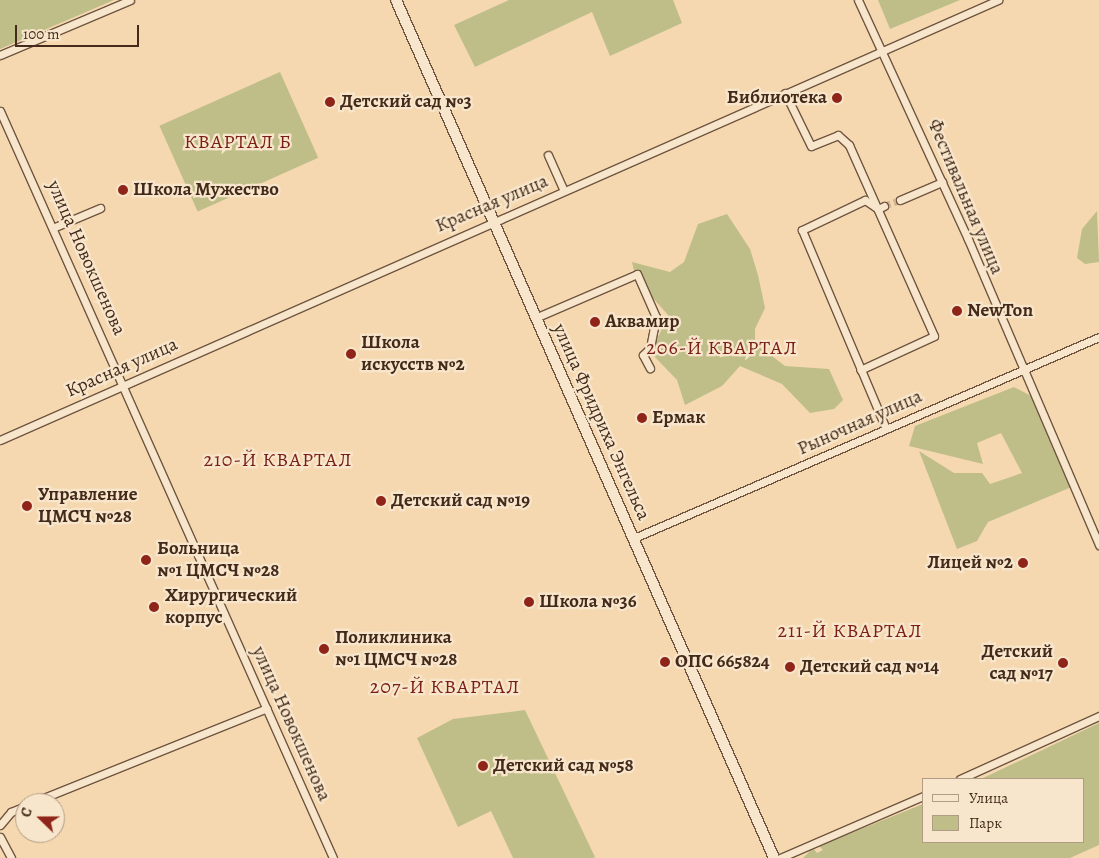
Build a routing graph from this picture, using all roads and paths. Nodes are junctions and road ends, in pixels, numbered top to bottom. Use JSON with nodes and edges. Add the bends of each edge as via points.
{"nodes":[{"id":1,"x":130,"y":0,"type":"edge"},
{"id":2,"x":396,"y":0,"type":"edge"},
{"id":3,"x":858,"y":0,"type":"edge"},
{"id":4,"x":998,"y":0,"type":"edge"},
{"id":5,"x":883,"y":50,"type":"junction"},
{"id":6,"x":0,"y":55,"type":"edge"},
{"id":7,"x":786,"y":93,"type":"junction"},
{"id":8,"x":0,"y":111,"type":"edge"},
{"id":9,"x":548,"y":154,"type":"dead end"},
{"id":10,"x":942,"y":182,"type":"junction"},
{"id":11,"x":564,"y":192,"type":"junction"},
{"id":12,"x":900,"y":200,"type":"tunnel mouth"},
{"id":13,"x":100,"y":208,"type":"dead end"},
{"id":14,"x":881,"y":208,"type":"junction"},
{"id":15,"x":494,"y":221,"type":"junction"},
{"id":16,"x":55,"y":227,"type":"junction"},
{"id":17,"x":535,"y":318,"type":"junction"},
{"id":18,"x":1099,"y":337,"type":"edge"},
{"id":19,"x":650,"y":368,"type":"dead end"},
{"id":20,"x":860,"y":370,"type":"junction"},
{"id":21,"x":1023,"y":370,"type":"junction"},
{"id":22,"x":124,"y":384,"type":"junction"},
{"id":23,"x":886,"y":429,"type":"junction"},
{"id":24,"x":0,"y":440,"type":"edge"},
{"id":25,"x":634,"y":538,"type":"junction"},
{"id":26,"x":1099,"y":545,"type":"edge"},
{"id":27,"x":267,"y":708,"type":"junction"},
{"id":28,"x":1099,"y":716,"type":"edge"},
{"id":29,"x":962,"y":778,"type":"edge"},
{"id":30,"x":56,"y":793,"type":"edge"},
{"id":31,"x":922,"y":796,"type":"edge"},
{"id":32,"x":15,"y":810,"type":"edge"},
{"id":33,"x":0,"y":824,"type":"edge"},
{"id":34,"x":0,"y":837,"type":"edge"},
{"id":35,"x":11,"y":858,"type":"edge"},
{"id":36,"x":333,"y":858,"type":"edge"},
{"id":37,"x":774,"y":858,"type":"edge"},
{"id":38,"x":780,"y":858,"type":"edge"}],
"edges":[{"from":1,"to":6,"type":"street"},
{"from":2,"to":15,"type":"street","name":"улица Фридриха Энгельса"},
{"from":3,"to":5,"type":"street","name":"Фестивальная улица"},
{"from":4,"to":5,"type":"street","name":"Красная улица"},
{"from":5,"to":7,"type":"street","name":"Красная улица"},
{"from":5,"to":10,"type":"street","name":"Фестивальная улица"},
{"from":7,"to":11,"type":"street","name":"Красная улица"},
{"from":7,"to":14,"type":"street","via":[[811,146],[838,135],[849,145]]},
{"from":8,"to":16,"type":"street","name":"улица Новокшенова"},
{"from":9,"to":11,"type":"street"},
{"from":10,"to":12,"type":"street"},
{"from":10,"to":21,"type":"street","name":"Фестивальная улица"},
{"from":11,"to":15,"type":"street","name":"Красная улица"},
{"from":13,"to":16,"type":"street"},
{"from":14,"to":20,"type":"street","via":[[934,336]]},
{"from":14,"to":20,"type":"street","via":[[865,200],[802,230]]},
{"from":15,"to":17,"type":"street","name":"улица Фридриха Энгельса"},
{"from":15,"to":22,"type":"street","name":"Красная улица"},
{"from":16,"to":22,"type":"street","name":"улица Новокшенова"},
{"from":17,"to":19,"type":"street","via":[[638,274],[656,317],[650,348],[643,355]]},
{"from":17,"to":25,"type":"street","name":"улица Фридриха Энгельса"},
{"from":18,"to":21,"type":"street","name":"Рыночная улица"},
{"from":20,"to":23,"type":"street"},
{"from":21,"to":23,"type":"street","name":"Рыночная улица"},
{"from":21,"to":26,"type":"street","name":"Фестивальная улица"},
{"from":22,"to":24,"type":"street","name":"Красная улица"},
{"from":22,"to":27,"type":"street","name":"улица Новокшенова"},
{"from":23,"to":25,"type":"street","name":"Рыночная улица"},
{"from":25,"to":37,"type":"street","name":"улица Фридриха Энгельса"},
{"from":27,"to":30,"type":"street"},
{"from":27,"to":36,"type":"street","name":"улица Новокшенова"},
{"from":28,"to":29,"type":"street"},
{"from":31,"to":38,"type":"street"},
{"from":32,"to":33,"type":"street"},
{"from":34,"to":35,"type":"street"}]}
